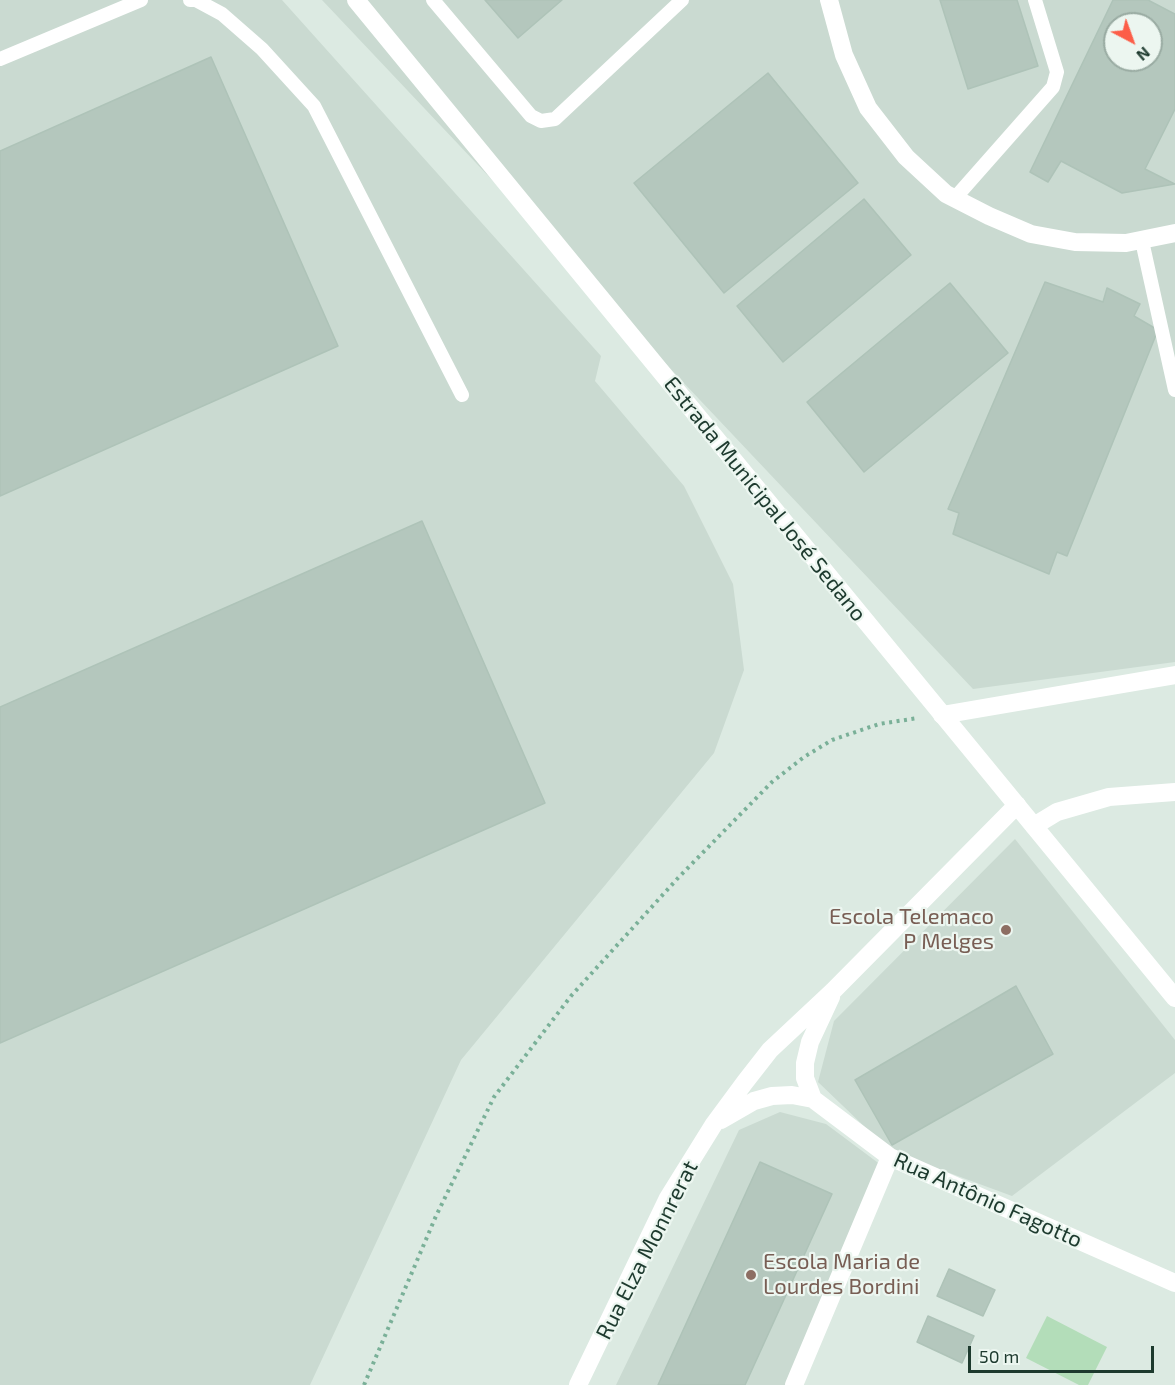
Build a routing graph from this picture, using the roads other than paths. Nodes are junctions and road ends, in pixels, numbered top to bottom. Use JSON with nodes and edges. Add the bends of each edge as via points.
{"nodes":[{"id":1,"x":141,"y":0,"type":"edge"},
{"id":2,"x":190,"y":0,"type":"edge"},
{"id":3,"x":356,"y":0,"type":"edge"},
{"id":4,"x":434,"y":0,"type":"edge"},
{"id":5,"x":682,"y":0,"type":"edge"},
{"id":6,"x":829,"y":0,"type":"edge"},
{"id":7,"x":1035,"y":0,"type":"edge"},
{"id":8,"x":0,"y":59,"type":"edge"},
{"id":9,"x":955,"y":198,"type":"junction"},
{"id":10,"x":1175,"y":233,"type":"edge"},
{"id":11,"x":1142,"y":241,"type":"junction"},
{"id":12,"x":1175,"y":390,"type":"edge"},
{"id":13,"x":462,"y":395,"type":"dead end"},
{"id":14,"x":1175,"y":675,"type":"edge"},
{"id":15,"x":942,"y":715,"type":"junction"},
{"id":16,"x":1175,"y":792,"type":"edge"},
{"id":17,"x":1017,"y":805,"type":"junction"},
{"id":18,"x":1034,"y":826,"type":"junction"},
{"id":19,"x":833,"y":991,"type":"junction"},
{"id":20,"x":1175,"y":998,"type":"edge"},
{"id":21,"x":813,"y":1099,"type":"junction"},
{"id":22,"x":714,"y":1124,"type":"junction"},
{"id":23,"x":890,"y":1157,"type":"junction"},
{"id":24,"x":1175,"y":1283,"type":"edge"},
{"id":25,"x":578,"y":1385,"type":"edge"},
{"id":26,"x":794,"y":1385,"type":"edge"}],
"edges":[{"from":1,"to":8,"type":"lane"},
{"from":2,"to":13,"type":"lane","via":[[222,14],[262,49],[314,106]]},
{"from":3,"to":15,"type":"street","name":"Estrada Municipal José Sedano"},
{"from":4,"to":5,"type":"lane","via":[[531,116],[541,121],[555,119]]},
{"from":6,"to":9,"type":"street","via":[[844,55],[868,108],[906,157]]},
{"from":7,"to":9,"type":"lane","via":[[1057,72],[1053,87]]},
{"from":9,"to":11,"type":"street","via":[[1031,234],[1075,242]]},
{"from":10,"to":11,"type":"street"},
{"from":11,"to":12,"type":"lane"},
{"from":14,"to":15,"type":"street"},
{"from":15,"to":17,"type":"street","name":"Estrada Municipal José Sedano"},
{"from":16,"to":18,"type":"street","via":[[1109,797],[1057,812]]},
{"from":17,"to":18,"type":"street","name":"Estrada Municipal José Sedano"},
{"from":17,"to":19,"type":"street","name":"Rua Elza Monnrerat"},
{"from":18,"to":20,"type":"street","name":"Estrada Municipal José Sedano"},
{"from":19,"to":21,"type":"street","via":[[805,1063],[805,1078]]},
{"from":19,"to":22,"type":"street","name":"Rua Elza Monnrerat","via":[[770,1050]]},
{"from":21,"to":22,"type":"street","via":[[772,1096],[754,1101]]},
{"from":21,"to":23,"type":"street","name":"Rua Antônio Fagotto"},
{"from":22,"to":25,"type":"street","name":"Rua Elza Monnrerat","via":[[668,1198]]},
{"from":23,"to":24,"type":"street","name":"Rua Antônio Fagotto"},
{"from":23,"to":26,"type":"street"}]}
